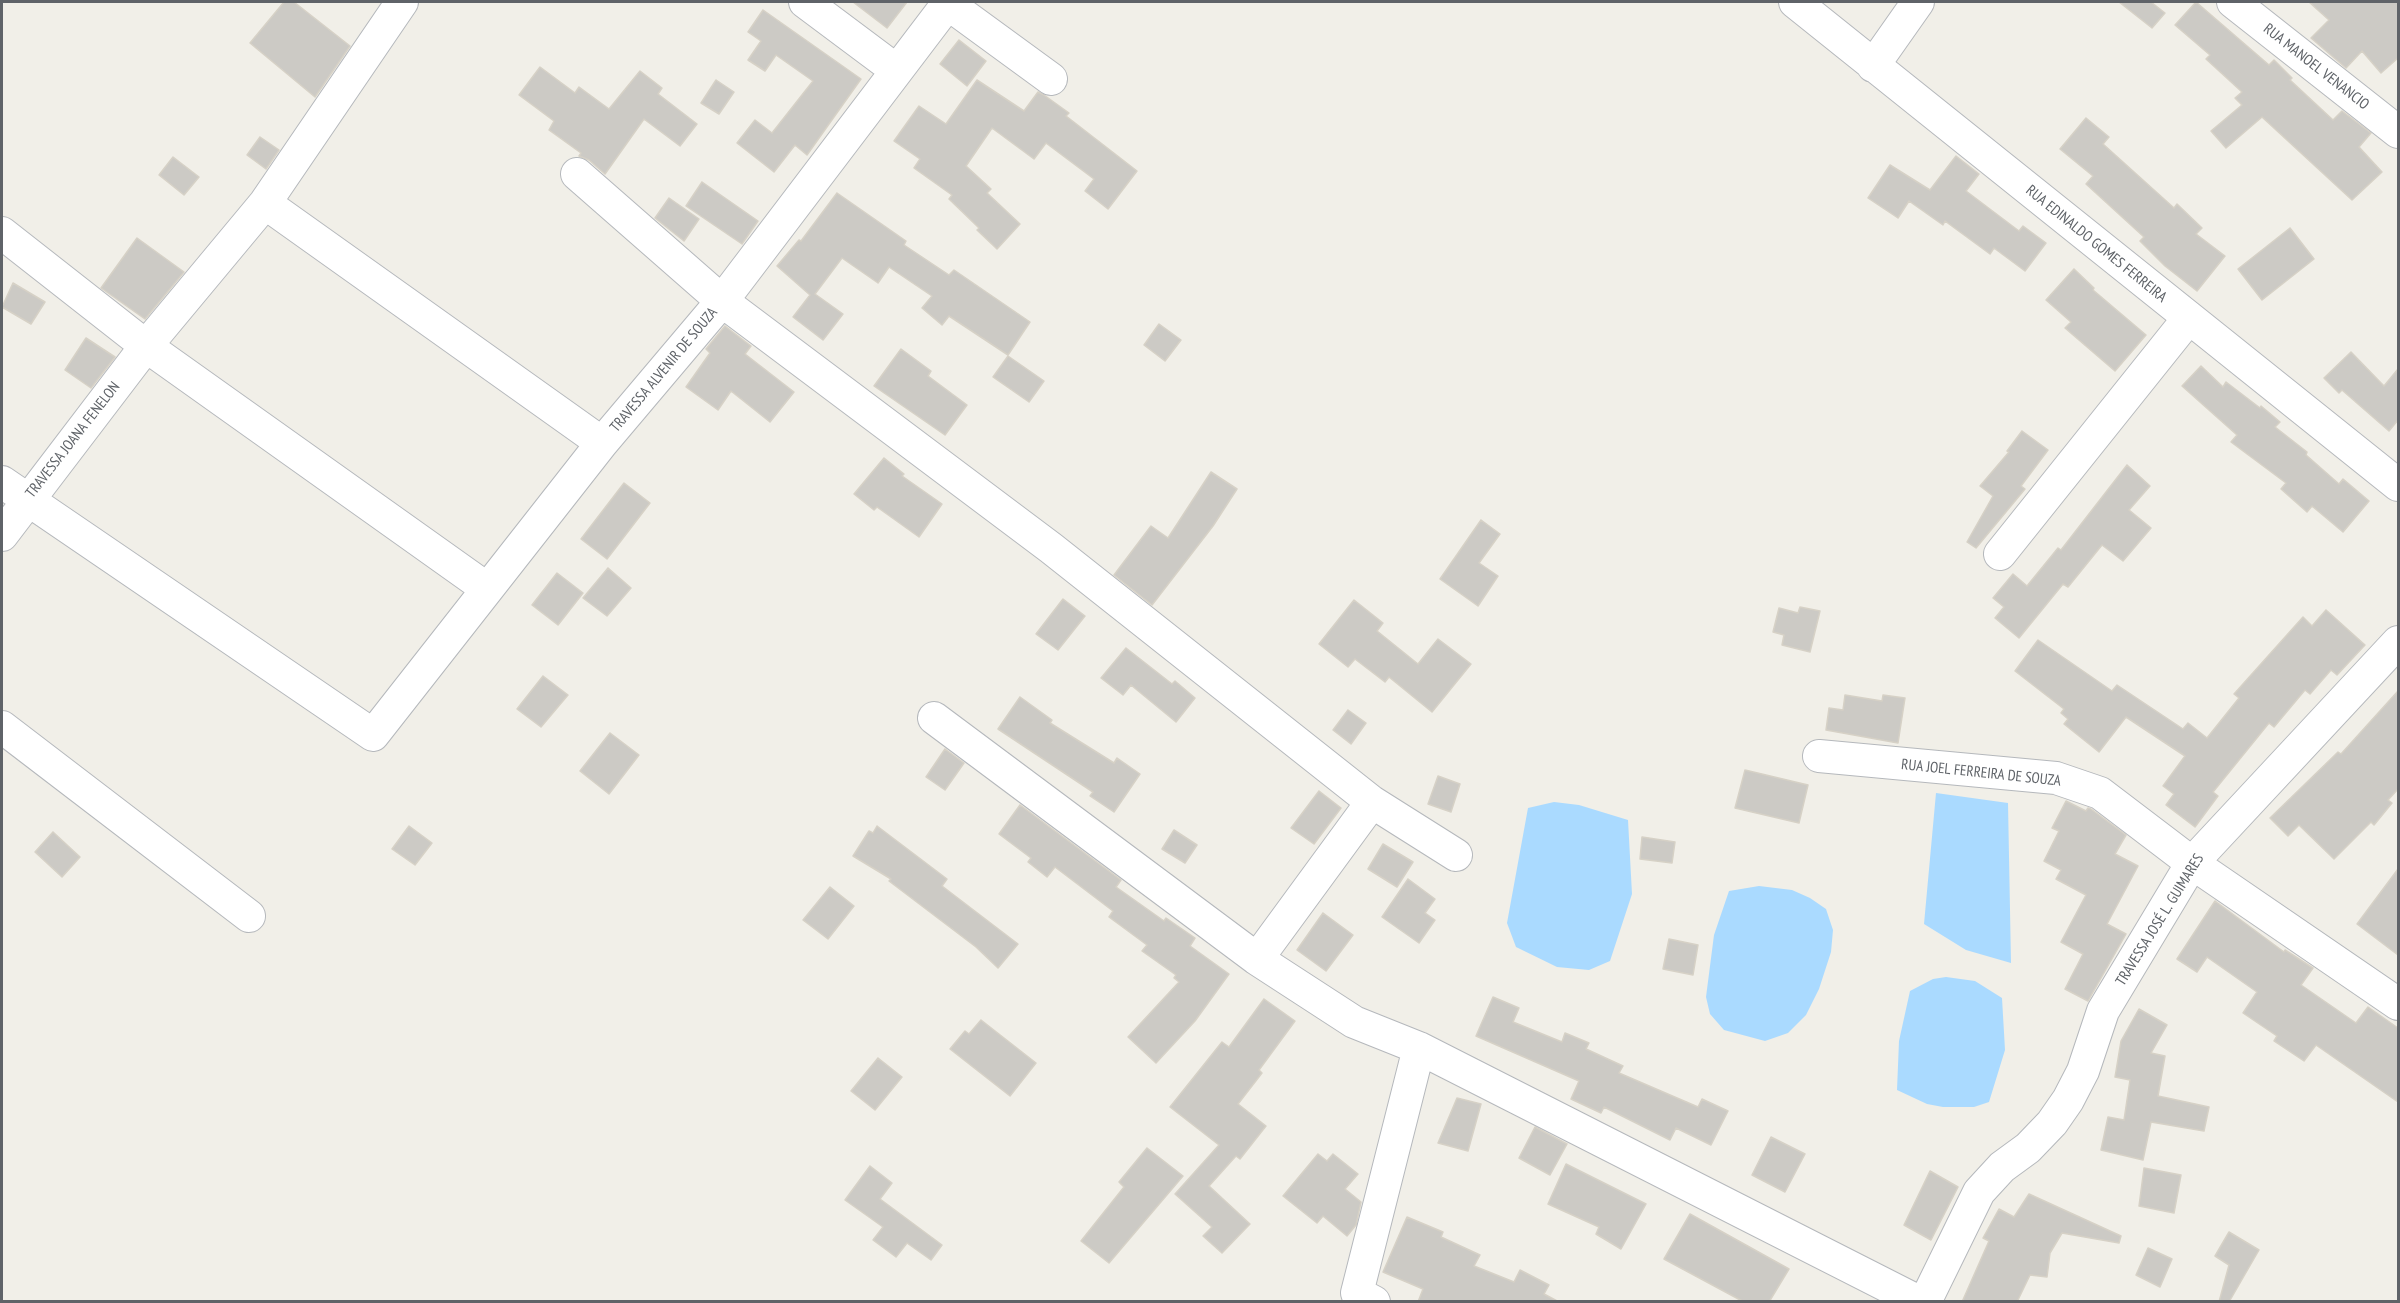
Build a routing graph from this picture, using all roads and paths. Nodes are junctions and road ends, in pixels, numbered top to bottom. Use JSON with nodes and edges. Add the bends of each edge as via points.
{"nodes":[{"id":1,"x":402,"y":2,"type":"edge"},
{"id":2,"x":805,"y":2,"type":"edge"},
{"id":3,"x":948,"y":2,"type":"edge"},
{"id":4,"x":1795,"y":2,"type":"edge"},
{"id":5,"x":1918,"y":2,"type":"edge"},
{"id":6,"x":2233,"y":2,"type":"edge"},
{"id":7,"x":1873,"y":66,"type":"junction"},
{"id":8,"x":896,"y":70,"type":"junction"},
{"id":9,"x":1050,"y":79,"type":"dead end"},
{"id":10,"x":2398,"y":132,"type":"edge"},
{"id":11,"x":577,"y":174,"type":"dead end"},
{"id":12,"x":265,"y":203,"type":"junction"},
{"id":13,"x":2,"y":233,"type":"edge"},
{"id":14,"x":722,"y":301,"type":"junction"},
{"id":15,"x":2188,"y":319,"type":"junction"},
{"id":16,"x":146,"y":346,"type":"junction"},
{"id":17,"x":602,"y":443,"type":"junction"},
{"id":18,"x":2,"y":482,"type":"edge"},
{"id":19,"x":2398,"y":485,"type":"edge"},
{"id":20,"x":26,"y":501,"type":"junction"},
{"id":21,"x":2,"y":535,"type":"edge"},
{"id":22,"x":2000,"y":554,"type":"dead end"},
{"id":23,"x":486,"y":588,"type":"junction"},
{"id":24,"x":2398,"y":642,"type":"edge"},
{"id":25,"x":934,"y":718,"type":"dead end"},
{"id":26,"x":2,"y":727,"type":"edge"},
{"id":27,"x":1819,"y":756,"type":"dead end"},
{"id":28,"x":1372,"y":802,"type":"junction"},
{"id":29,"x":1456,"y":855,"type":"dead end"},
{"id":30,"x":2192,"y":863,"type":"junction"},
{"id":31,"x":249,"y":916,"type":"dead end"},
{"id":32,"x":1257,"y":959,"type":"junction"},
{"id":33,"x":2398,"y":1004,"type":"edge"},
{"id":34,"x":1419,"y":1047,"type":"junction"},
{"id":35,"x":1374,"y":1302,"type":"edge"},
{"id":36,"x":1919,"y":1302,"type":"edge"},
{"id":37,"x":1925,"y":1302,"type":"edge"}],
"edges":[{"from":1,"to":12,"type":"street","name":"TRAVESSA JOANA FENELON"},
{"from":2,"to":8,"type":"street"},
{"from":3,"to":8,"type":"street","name":"TRAVESSA ALVENIR DE SOUZA"},
{"from":3,"to":9,"type":"street"},
{"from":4,"to":7,"type":"street","name":"RUA EDINALDO GOMES FERREIRA"},
{"from":5,"to":7,"type":"street"},
{"from":6,"to":10,"type":"street","name":"RUA MANOEL VENANCIO"},
{"from":7,"to":15,"type":"street","name":"RUA EDINALDO GOMES FERREIRA"},
{"from":8,"to":14,"type":"street","name":"TRAVESSA ALVENIR DE SOUZA"},
{"from":11,"to":14,"type":"street"},
{"from":12,"to":16,"type":"street","name":"TRAVESSA JOANA FENELON"},
{"from":12,"to":17,"type":"street"},
{"from":13,"to":16,"type":"street"},
{"from":14,"to":17,"type":"street","name":"TRAVESSA ALVENIR DE SOUZA"},
{"from":14,"to":28,"type":"street","via":[[1051,548]]},
{"from":15,"to":19,"type":"street","name":"RUA EDINALDO GOMES FERREIRA"},
{"from":15,"to":22,"type":"street"},
{"from":16,"to":20,"type":"street","name":"TRAVESSA JOANA FENELON"},
{"from":16,"to":23,"type":"street"},
{"from":17,"to":23,"type":"street","name":"TRAVESSA ALVENIR DE SOUZA"},
{"from":18,"to":20,"type":"street"},
{"from":20,"to":21,"type":"street","name":"TRAVESSA JOANA FENELON"},
{"from":20,"to":23,"type":"street","name":"TRAVESSA ALVENIR DE SOUZA","via":[[373,735]]},
{"from":24,"to":30,"type":"street","name":"TRAVESSA JOSÉ L. GUIMARES"},
{"from":25,"to":32,"type":"street"},
{"from":26,"to":31,"type":"street"},
{"from":27,"to":30,"type":"street","name":"RUA JOEL FERREIRA DE SOUZA","via":[[2056,778],[2100,793]]},
{"from":28,"to":29,"type":"street"},
{"from":28,"to":32,"type":"street"},
{"from":30,"to":33,"type":"street","name":"RUA JOEL FERREIRA DE SOUZA"},
{"from":30,"to":37,"type":"street","name":"TRAVESSA JOSÉ L. GUIMARES","via":[[2103,1011],[2083,1071],[2068,1100],[2028,1148],[2002,1167],[1979,1192]]},
{"from":32,"to":34,"type":"street","via":[[1354,1022]]},
{"from":34,"to":35,"type":"street","via":[[1357,1293]]},
{"from":34,"to":36,"type":"street"}]}
